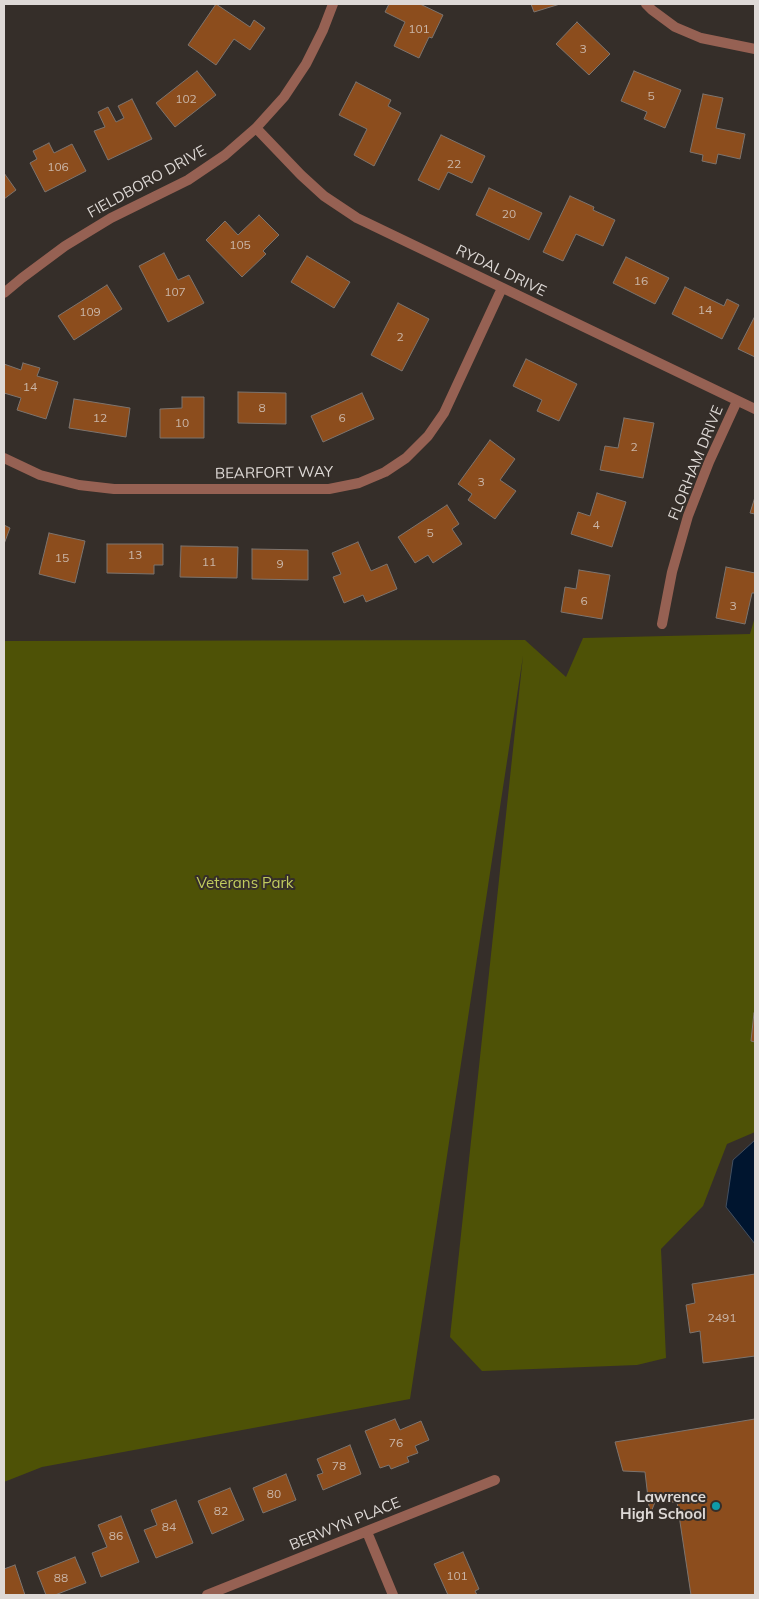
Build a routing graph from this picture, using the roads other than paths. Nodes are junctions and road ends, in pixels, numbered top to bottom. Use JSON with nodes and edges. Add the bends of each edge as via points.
{"nodes":[{"id":1,"x":333,"y":4,"type":"edge"},
{"id":2,"x":646,"y":4,"type":"edge"},
{"id":3,"x":755,"y":49,"type":"edge"},
{"id":4,"x":256,"y":128,"type":"junction"},
{"id":5,"x":502,"y":288,"type":"junction"},
{"id":6,"x":4,"y":293,"type":"edge"},
{"id":7,"x":737,"y":401,"type":"junction"},
{"id":8,"x":755,"y":409,"type":"edge"},
{"id":9,"x":4,"y":458,"type":"edge"},
{"id":10,"x":662,"y":624,"type":"dead end"},
{"id":11,"x":495,"y":1480,"type":"dead end"},
{"id":12,"x":367,"y":1532,"type":"junction"},
{"id":13,"x":207,"y":1595,"type":"edge"},
{"id":14,"x":393,"y":1595,"type":"edge"}],
"edges":[{"from":1,"to":4,"type":"street","name":"FIELDBORO DRIVE","via":[[306,64],[284,97]]},
{"from":2,"to":3,"type":"street","via":[[675,27],[701,38]]},
{"from":4,"to":5,"type":"street","name":"RYDAL DRIVE","via":[[324,196],[357,218]]},
{"from":4,"to":6,"type":"street","name":"FIELDBORO DRIVE","via":[[225,155],[188,180],[111,218],[65,246]]},
{"from":5,"to":7,"type":"street","name":"RYDAL DRIVE"},
{"from":5,"to":9,"type":"street","name":"BEARFORT WAY","via":[[444,413],[428,436],[406,458],[360,483],[329,489],[114,489],[79,485],[40,475]]},
{"from":7,"to":8,"type":"street","name":"RYDAL DRIVE"},
{"from":7,"to":10,"type":"street","name":"FLORHAM DRIVE","via":[[688,516]]},
{"from":11,"to":12,"type":"street","name":"BERWYN PLACE"},
{"from":12,"to":13,"type":"street","name":"BERWYN PLACE"},
{"from":12,"to":14,"type":"street"}]}
